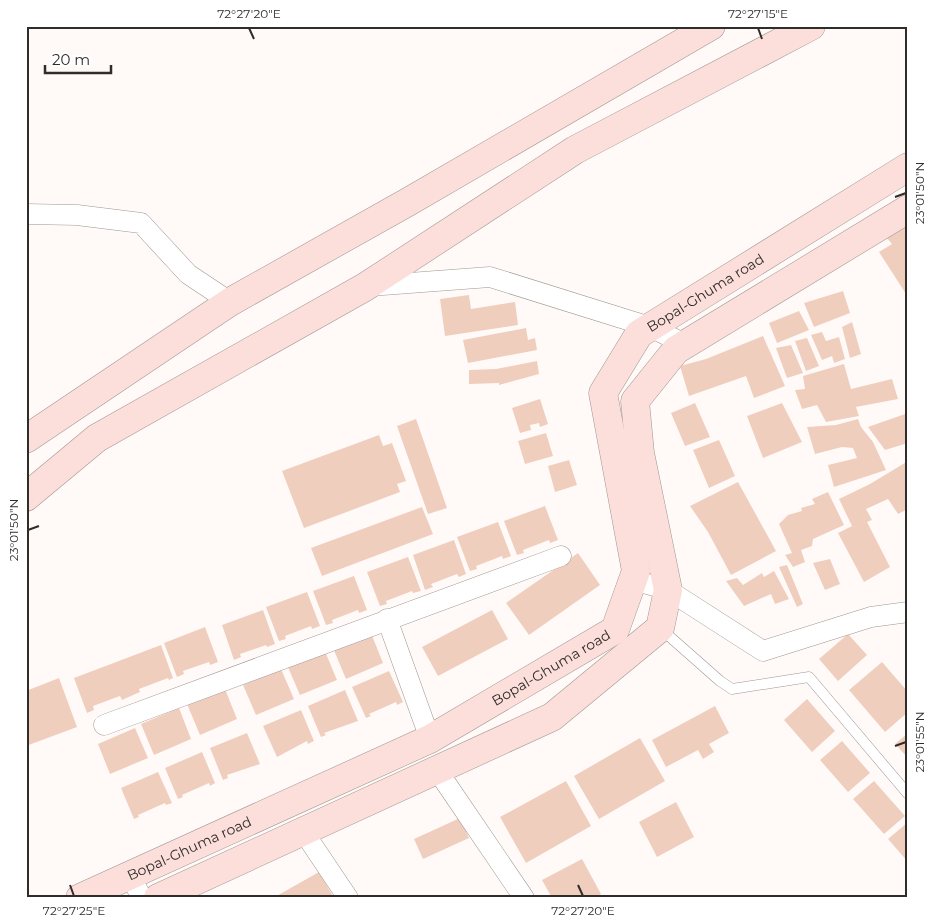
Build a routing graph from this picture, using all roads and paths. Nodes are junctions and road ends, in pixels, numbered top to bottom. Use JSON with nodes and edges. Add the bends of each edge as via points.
{"nodes":[{"id":1,"x":711,"y":26,"type":"edge"},
{"id":2,"x":810,"y":26,"type":"edge"},
{"id":3,"x":908,"y":166,"type":"edge"},
{"id":4,"x":908,"y":209,"type":"edge"},
{"id":5,"x":26,"y":214,"type":"edge"},
{"id":6,"x":365,"y":287,"type":"junction"},
{"id":7,"x":230,"y":302,"type":"junction"},
{"id":8,"x":650,"y":327,"type":"junction"},
{"id":9,"x":685,"y":344,"type":"junction"},
{"id":10,"x":26,"y":439,"type":"edge"},
{"id":11,"x":26,"y":497,"type":"edge"},
{"id":12,"x":561,"y":556,"type":"dead end"},
{"id":13,"x":633,"y":580,"type":"junction"},
{"id":14,"x":668,"y":590,"type":"junction"},
{"id":15,"x":908,"y":612,"type":"edge"},
{"id":16,"x":387,"y":619,"type":"junction"},
{"id":17,"x":660,"y":628,"type":"junction"},
{"id":18,"x":104,"y":725,"type":"dead end"},
{"id":19,"x":430,"y":739,"type":"junction"},
{"id":20,"x":437,"y":770,"type":"junction"},
{"id":21,"x":908,"y":794,"type":"edge"},
{"id":22,"x":304,"y":831,"type":"junction"},
{"id":23,"x":136,"y":887,"type":"edge"},
{"id":24,"x":80,"y":898,"type":"edge"},
{"id":25,"x":158,"y":898,"type":"edge"},
{"id":26,"x":348,"y":898,"type":"edge"},
{"id":27,"x":524,"y":898,"type":"edge"}],
"edges":[{"from":1,"to":7,"type":"street"},
{"from":2,"to":6,"type":"street","via":[[575,150]]},
{"from":3,"to":8,"type":"street","name":"Bopal-Ghuma road"},
{"from":4,"to":9,"type":"street"},
{"from":5,"to":7,"type":"street","via":[[77,215],[141,223],[188,274]]},
{"from":6,"to":8,"type":"street","via":[[490,277]]},
{"from":6,"to":11,"type":"street","via":[[97,438]]},
{"from":7,"to":10,"type":"street"},
{"from":8,"to":9,"type":"street"},
{"from":8,"to":13,"type":"street","name":"Bopal-Ghuma road","via":[[639,334],[603,393],[636,572]]},
{"from":9,"to":14,"type":"street","via":[[676,350],[635,401],[640,453]]},
{"from":12,"to":16,"type":"street"},
{"from":13,"to":14,"type":"street"},
{"from":13,"to":19,"type":"street","name":"Bopal-Ghuma road","via":[[615,630]]},
{"from":14,"to":15,"type":"street","via":[[762,651],[871,617]]},
{"from":14,"to":17,"type":"street"},
{"from":16,"to":18,"type":"street"},
{"from":16,"to":19,"type":"street"},
{"from":17,"to":20,"type":"street","via":[[552,717]]},
{"from":17,"to":21,"type":"lane","via":[[732,688],[809,677]]},
{"from":19,"to":23,"type":"street","name":"Bopal-Ghuma road"},
{"from":20,"to":22,"type":"street"},
{"from":20,"to":27,"type":"street"},
{"from":22,"to":25,"type":"street"},
{"from":22,"to":26,"type":"street"},
{"from":23,"to":24,"type":"street","name":"Bopal-Ghuma road"}]}
